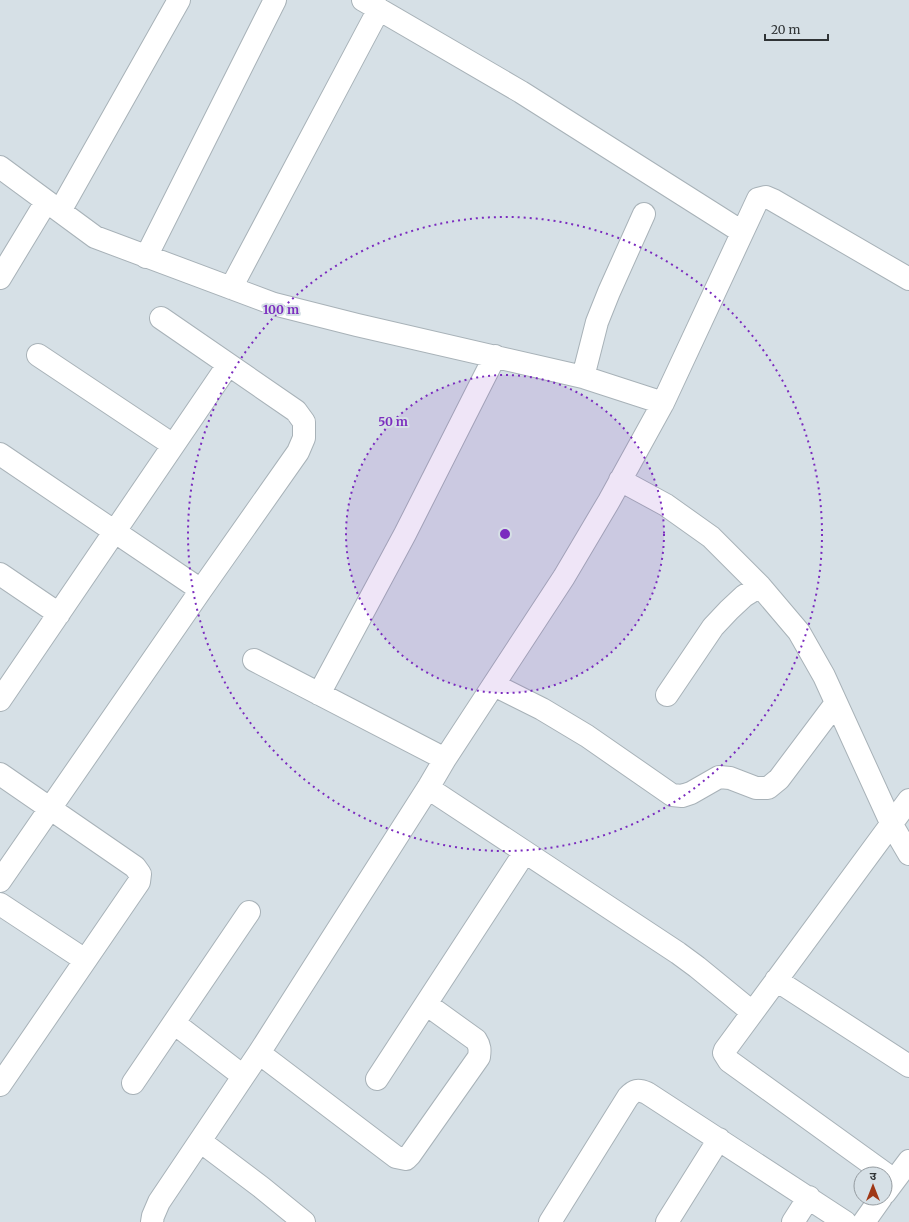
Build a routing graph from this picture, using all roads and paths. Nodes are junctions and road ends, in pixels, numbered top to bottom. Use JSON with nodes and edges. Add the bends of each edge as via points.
{"nodes":[{"id":1,"x":179,"y":0,"type":"edge"},
{"id":2,"x":275,"y":0,"type":"edge"},
{"id":3,"x":371,"y":4,"type":"edge"},
{"id":4,"x":0,"y":167,"type":"edge"},
{"id":5,"x":53,"y":207,"type":"junction"},
{"id":6,"x":644,"y":214,"type":"dead end"},
{"id":7,"x":749,"y":216,"type":"junction"},
{"id":8,"x":146,"y":256,"type":"junction"},
{"id":9,"x":0,"y":278,"type":"edge"},
{"id":10,"x":909,"y":279,"type":"edge"},
{"id":11,"x":231,"y":288,"type":"junction"},
{"id":12,"x":161,"y":318,"type":"dead end"},
{"id":13,"x":38,"y":355,"type":"dead end"},
{"id":14,"x":495,"y":356,"type":"junction"},
{"id":15,"x":228,"y":365,"type":"junction"},
{"id":16,"x":583,"y":376,"type":"junction"},
{"id":17,"x":663,"y":403,"type":"junction"},
{"id":18,"x":173,"y":446,"type":"junction"},
{"id":19,"x":0,"y":454,"type":"edge"},
{"id":20,"x":620,"y":480,"type":"junction"},
{"id":21,"x":114,"y":531,"type":"junction"},
{"id":22,"x":0,"y":574,"type":"edge"},
{"id":23,"x":760,"y":586,"type":"junction"},
{"id":24,"x":201,"y":590,"type":"junction"},
{"id":25,"x":59,"y":614,"type":"junction"},
{"id":26,"x":254,"y":660,"type":"dead end"},
{"id":27,"x":494,"y":685,"type":"junction"},
{"id":28,"x":319,"y":694,"type":"junction"},
{"id":29,"x":667,"y":695,"type":"dead end"},
{"id":30,"x":0,"y":700,"type":"edge"},
{"id":31,"x":836,"y":703,"type":"junction"},
{"id":32,"x":445,"y":759,"type":"junction"},
{"id":33,"x":0,"y":774,"type":"edge"},
{"id":34,"x":428,"y":788,"type":"junction"},
{"id":35,"x":909,"y":800,"type":"edge"},
{"id":36,"x":50,"y":808,"type":"junction"},
{"id":37,"x":892,"y":825,"type":"junction"},
{"id":38,"x":525,"y":852,"type":"junction"},
{"id":39,"x":909,"y":854,"type":"edge"},
{"id":40,"x":0,"y":881,"type":"edge"},
{"id":41,"x":0,"y":904,"type":"edge"},
{"id":42,"x":249,"y":912,"type":"dead end"},
{"id":43,"x":85,"y":960,"type":"junction"},
{"id":44,"x":776,"y":980,"type":"junction"},
{"id":45,"x":426,"y":1004,"type":"junction"},
{"id":46,"x":752,"y":1012,"type":"junction"},
{"id":47,"x":174,"y":1023,"type":"junction"},
{"id":48,"x":259,"y":1053,"type":"junction"},
{"id":49,"x":909,"y":1066,"type":"edge"},
{"id":50,"x":243,"y":1076,"type":"junction"},
{"id":51,"x":377,"y":1079,"type":"dead end"},
{"id":52,"x":133,"y":1083,"type":"dead end"},
{"id":53,"x":0,"y":1085,"type":"edge"},
{"id":54,"x":719,"y":1139,"type":"junction"},
{"id":55,"x":200,"y":1141,"type":"junction"},
{"id":56,"x":909,"y":1161,"type":"edge"},
{"id":57,"x":863,"y":1166,"type":"edge"},
{"id":58,"x":893,"y":1183,"type":"edge"},
{"id":59,"x":809,"y":1197,"type":"junction"},
{"id":60,"x":875,"y":1206,"type":"edge"},
{"id":61,"x":152,"y":1222,"type":"edge"},
{"id":62,"x":304,"y":1222,"type":"edge"},
{"id":63,"x":550,"y":1222,"type":"edge"},
{"id":64,"x":667,"y":1222,"type":"edge"},
{"id":65,"x":793,"y":1222,"type":"edge"},
{"id":66,"x":845,"y":1222,"type":"edge"},
{"id":67,"x":864,"y":1222,"type":"edge"}],
"edges":[{"from":1,"to":5,"type":"street"},
{"from":2,"to":8,"type":"street"},
{"from":3,"to":7,"type":"street","via":[[521,92]]},
{"from":3,"to":11,"type":"street"},
{"from":4,"to":5,"type":"street"},
{"from":5,"to":8,"type":"street","via":[[94,237]]},
{"from":5,"to":9,"type":"street"},
{"from":6,"to":16,"type":"street","via":[[597,322]]},
{"from":7,"to":10,"type":"street","via":[[758,199],[766,197]]},
{"from":7,"to":17,"type":"street"},
{"from":8,"to":11,"type":"street"},
{"from":11,"to":14,"type":"street","via":[[274,304],[357,326]]},
{"from":12,"to":15,"type":"street"},
{"from":13,"to":18,"type":"street"},
{"from":14,"to":16,"type":"street"},
{"from":14,"to":28,"type":"street"},
{"from":15,"to":18,"type":"street"},
{"from":15,"to":24,"type":"street","via":[[296,411],[304,422],[304,438],[298,452]]},
{"from":16,"to":17,"type":"street"},
{"from":17,"to":20,"type":"street"},
{"from":18,"to":21,"type":"street"},
{"from":19,"to":21,"type":"street"},
{"from":20,"to":23,"type":"street","via":[[666,505],[712,537]]},
{"from":20,"to":27,"type":"street","via":[[564,577]]},
{"from":21,"to":24,"type":"street"},
{"from":21,"to":25,"type":"street"},
{"from":22,"to":25,"type":"street"},
{"from":23,"to":29,"type":"street","via":[[744,596],[713,627]]},
{"from":23,"to":31,"type":"street","via":[[800,632]]},
{"from":24,"to":36,"type":"street"},
{"from":25,"to":30,"type":"street"},
{"from":26,"to":28,"type":"street"},
{"from":27,"to":31,"type":"street","via":[[542,709],[587,736],[672,794],[682,796],[691,794],[719,777],[730,778],[756,788],[768,788],[779,779]]},
{"from":27,"to":32,"type":"street"},
{"from":28,"to":32,"type":"street"},
{"from":31,"to":37,"type":"street"},
{"from":32,"to":34,"type":"street"},
{"from":33,"to":36,"type":"street"},
{"from":34,"to":38,"type":"street"},
{"from":34,"to":48,"type":"street"},
{"from":35,"to":37,"type":"street"},
{"from":36,"to":40,"type":"street"},
{"from":36,"to":43,"type":"street","via":[[135,867],[140,874],[139,882]]},
{"from":37,"to":39,"type":"street"},
{"from":37,"to":44,"type":"street"},
{"from":38,"to":45,"type":"street"},
{"from":38,"to":46,"type":"street","via":[[678,953]]},
{"from":41,"to":43,"type":"street"},
{"from":42,"to":47,"type":"street"},
{"from":43,"to":53,"type":"street"},
{"from":44,"to":46,"type":"street"},
{"from":44,"to":49,"type":"street"},
{"from":45,"to":48,"type":"street","via":[[476,1040],[480,1045],[480,1051],[479,1057],[406,1159],[396,1157]]},
{"from":45,"to":51,"type":"street"},
{"from":46,"to":57,"type":"street","via":[[725,1050],[725,1057]]},
{"from":47,"to":50,"type":"street"},
{"from":47,"to":52,"type":"street"},
{"from":48,"to":50,"type":"street"},
{"from":50,"to":55,"type":"street"},
{"from":54,"to":59,"type":"street"},
{"from":54,"to":63,"type":"street","via":[[647,1092],[633,1091]]},
{"from":54,"to":64,"type":"street"},
{"from":55,"to":61,"type":"street","via":[[159,1202]]},
{"from":55,"to":62,"type":"street"},
{"from":56,"to":58,"type":"street"},
{"from":59,"to":65,"type":"street"},
{"from":59,"to":66,"type":"street"},
{"from":60,"to":67,"type":"street"}]}
